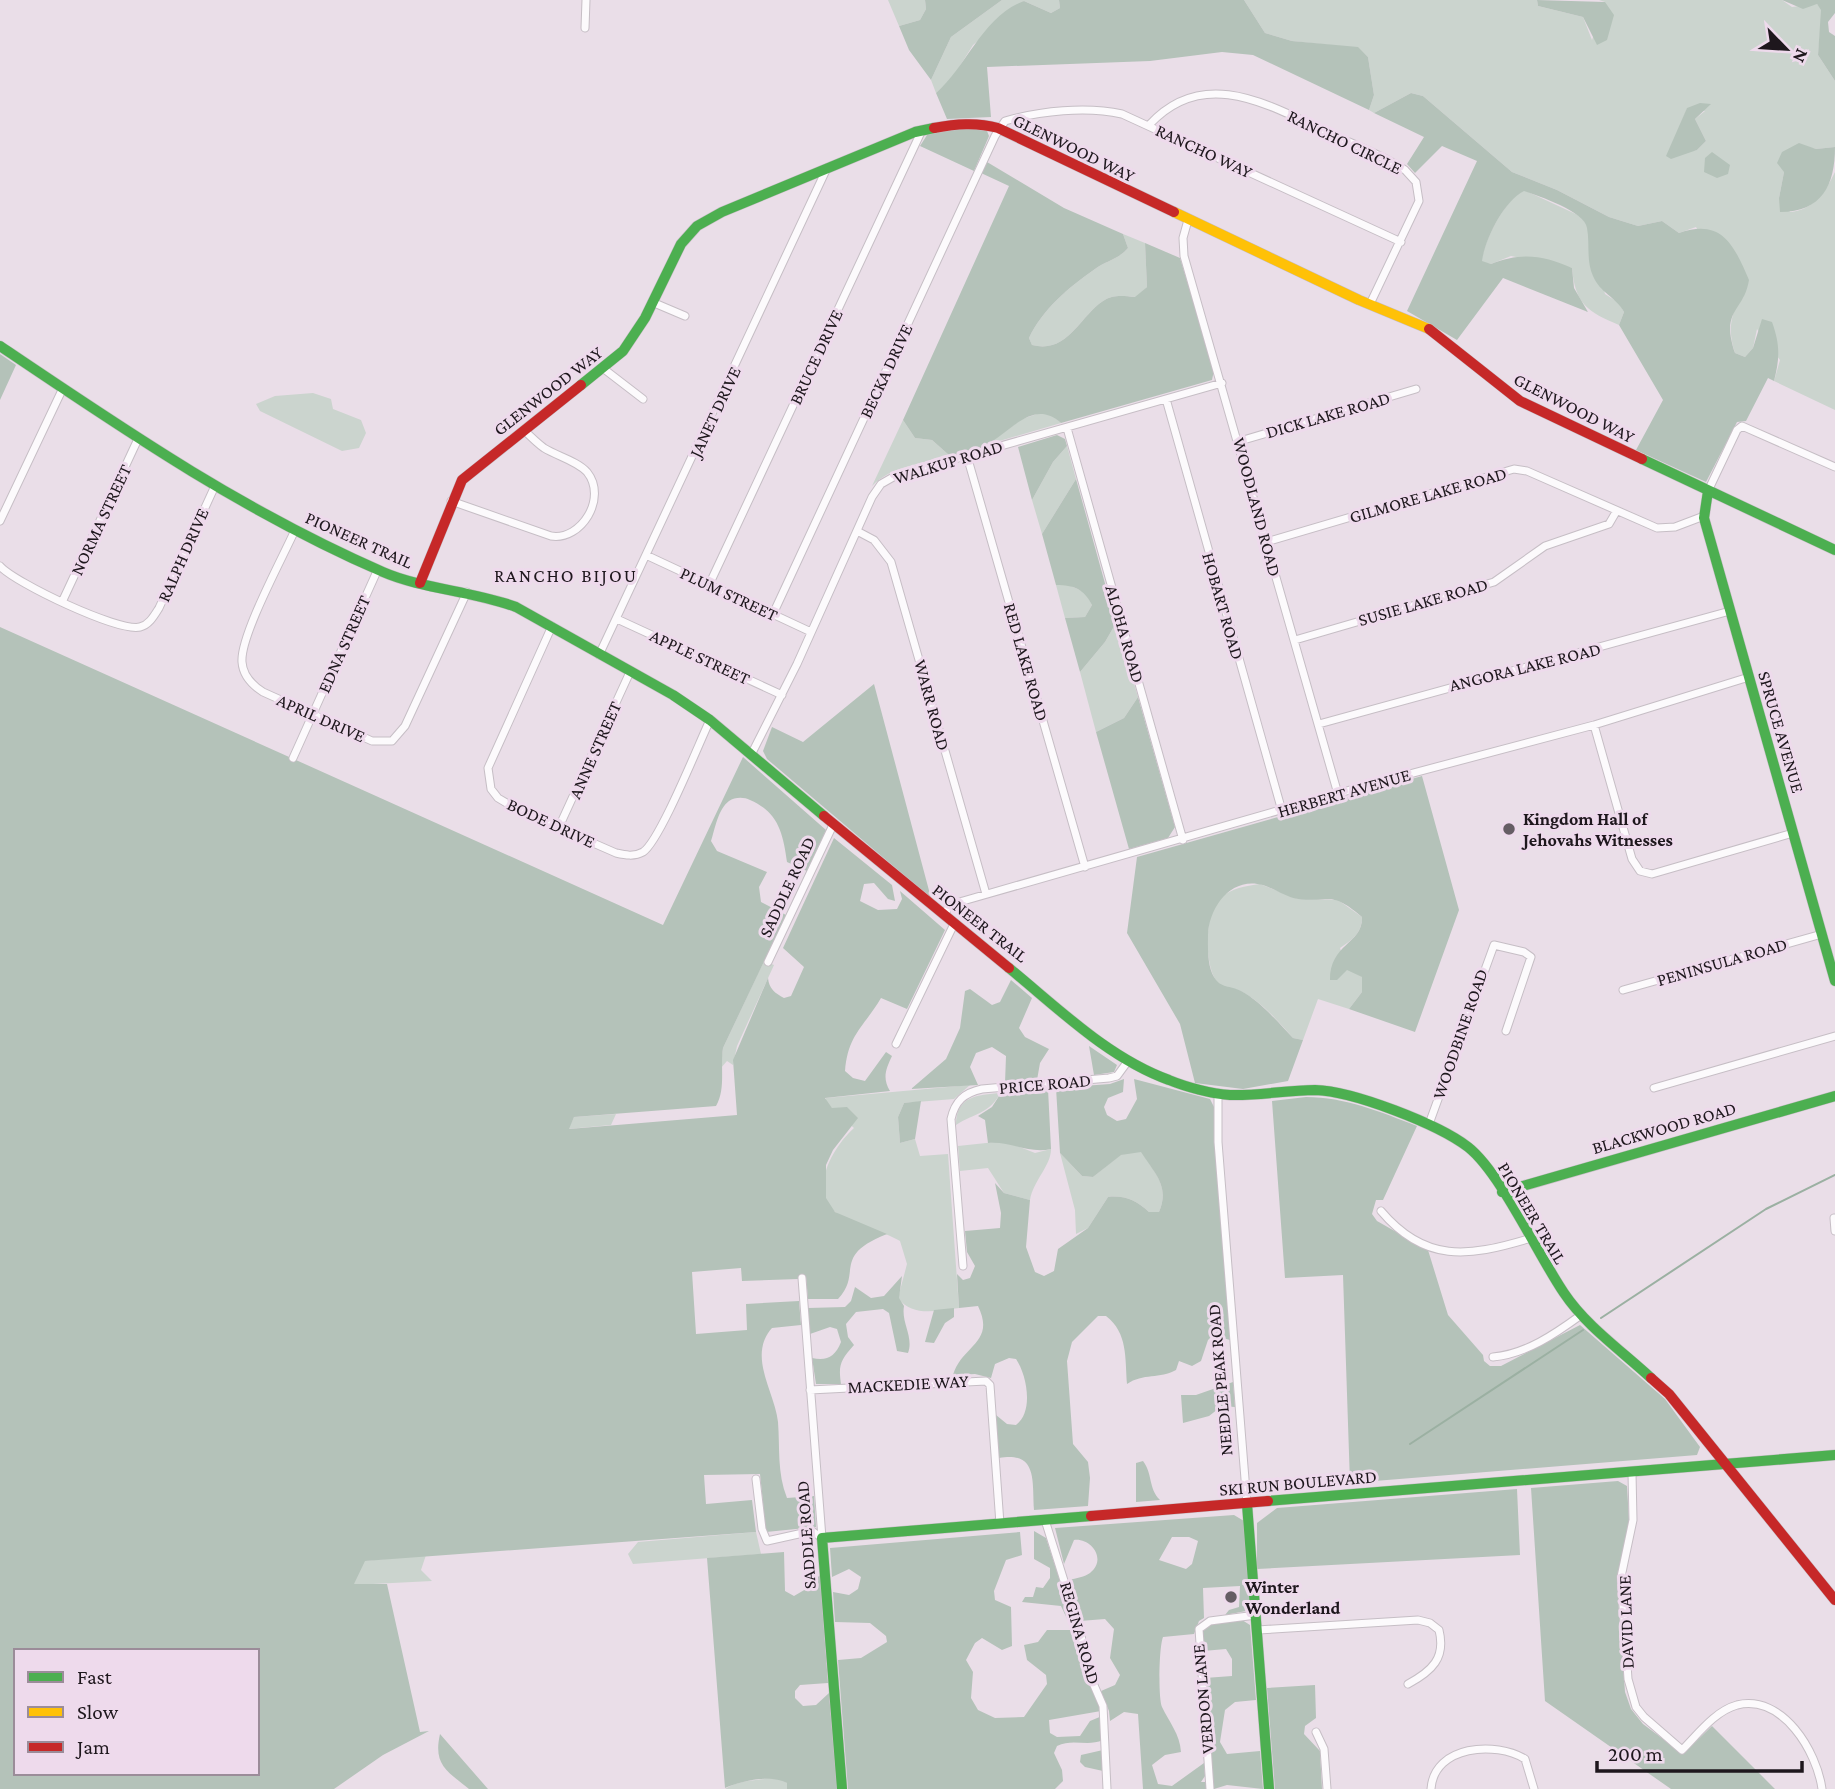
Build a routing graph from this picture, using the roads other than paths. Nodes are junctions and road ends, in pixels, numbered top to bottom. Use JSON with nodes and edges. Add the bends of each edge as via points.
{"nodes":[{"id":1,"x":586,"y":0,"type":"edge"},
{"id":2,"x":585,"y":28,"type":"dead end"},
{"id":3,"x":1149,"y":125,"type":"junction"},
{"id":4,"x":998,"y":128,"type":"junction"},
{"id":5,"x":922,"y":130,"type":"junction"},
{"id":6,"x":828,"y":167,"type":"junction"},
{"id":7,"x":1188,"y":219,"type":"junction"},
{"id":8,"x":1401,"y":242,"type":"junction"},
{"id":9,"x":652,"y":302,"type":"junction"},
{"id":10,"x":1370,"y":304,"type":"junction"},
{"id":11,"x":685,"y":316,"type":"dead end"},
{"id":12,"x":0,"y":346,"type":"edge"},
{"id":13,"x":604,"y":369,"type":"junction"},
{"id":14,"x":1222,"y":383,"type":"junction"},
{"id":15,"x":63,"y":387,"type":"junction"},
{"id":16,"x":1416,"y":389,"type":"dead end"},
{"id":17,"x":643,"y":398,"type":"dead end"},
{"id":18,"x":1166,"y":399,"type":"junction"},
{"id":19,"x":1067,"y":428,"type":"junction"},
{"id":20,"x":524,"y":430,"type":"junction"},
{"id":21,"x":138,"y":439,"type":"junction"},
{"id":22,"x":1240,"y":441,"type":"junction"},
{"id":23,"x":967,"y":456,"type":"junction"},
{"id":24,"x":1835,"y":467,"type":"edge"},
{"id":25,"x":214,"y":488,"type":"junction"},
{"id":26,"x":1708,"y":491,"type":"junction"},
{"id":27,"x":451,"y":501,"type":"junction"},
{"id":28,"x":1616,"y":512,"type":"junction"},
{"id":29,"x":1704,"y":516,"type":"junction"},
{"id":30,"x":0,"y":521,"type":"edge"},
{"id":31,"x":295,"y":530,"type":"junction"},
{"id":32,"x":857,"y":531,"type":"junction"},
{"id":33,"x":1266,"y":542,"type":"junction"},
{"id":34,"x":1835,"y":550,"type":"edge"},
{"id":35,"x":648,"y":556,"type":"junction"},
{"id":36,"x":0,"y":566,"type":"edge"},
{"id":37,"x":378,"y":569,"type":"junction"},
{"id":38,"x":420,"y":583,"type":"junction"},
{"id":39,"x":709,"y":585,"type":"junction"},
{"id":40,"x":467,"y":592,"type":"junction"},
{"id":41,"x":63,"y":600,"type":"junction"},
{"id":42,"x":1730,"y":611,"type":"junction"},
{"id":43,"x":773,"y":614,"type":"junction"},
{"id":44,"x":617,"y":619,"type":"junction"},
{"id":45,"x":552,"y":626,"type":"junction"},
{"id":46,"x":811,"y":632,"type":"junction"},
{"id":47,"x":1295,"y":640,"type":"junction"},
{"id":48,"x":600,"y":655,"type":"junction"},
{"id":49,"x":630,"y":672,"type":"junction"},
{"id":50,"x":1749,"y":677,"type":"junction"},
{"id":51,"x":782,"y":695,"type":"junction"},
{"id":52,"x":312,"y":714,"type":"junction"},
{"id":53,"x":710,"y":720,"type":"junction"},
{"id":54,"x":1319,"y":724,"type":"junction"},
{"id":55,"x":1594,"y":725,"type":"junction"},
{"id":56,"x":752,"y":753,"type":"junction"},
{"id":57,"x":293,"y":758,"type":"dead end"},
{"id":58,"x":1338,"y":794,"type":"junction"},
{"id":59,"x":1282,"y":811,"type":"junction"},
{"id":60,"x":833,"y":825,"type":"junction"},
{"id":61,"x":559,"y":827,"type":"junction"},
{"id":62,"x":1793,"y":833,"type":"junction"},
{"id":63,"x":1183,"y":840,"type":"junction"},
{"id":64,"x":1085,"y":867,"type":"junction"},
{"id":65,"x":986,"y":894,"type":"junction"},
{"id":66,"x":943,"y":915,"type":"junction"},
{"id":67,"x":954,"y":923,"type":"junction"},
{"id":68,"x":1822,"y":934,"type":"junction"},
{"id":69,"x":768,"y":962,"type":"dead end"},
{"id":70,"x":1835,"y":981,"type":"edge"},
{"id":71,"x":1623,"y":990,"type":"dead end"},
{"id":72,"x":1506,"y":1031,"type":"dead end"},
{"id":73,"x":1835,"y":1035,"type":"edge"},
{"id":74,"x":896,"y":1044,"type":"dead end"},
{"id":75,"x":1128,"y":1061,"type":"junction"},
{"id":76,"x":1654,"y":1088,"type":"dead end"},
{"id":77,"x":1218,"y":1093,"type":"junction"},
{"id":78,"x":1835,"y":1096,"type":"edge"},
{"id":79,"x":1429,"y":1124,"type":"junction"},
{"id":80,"x":1502,"y":1192,"type":"junction"},
{"id":81,"x":1381,"y":1210,"type":"dead end"},
{"id":82,"x":1834,"y":1218,"type":"edge"},
{"id":83,"x":1835,"y":1231,"type":"edge"},
{"id":84,"x":1528,"y":1239,"type":"junction"},
{"id":85,"x":963,"y":1266,"type":"dead end"},
{"id":86,"x":802,"y":1278,"type":"dead end"},
{"id":87,"x":1581,"y":1315,"type":"junction"},
{"id":88,"x":1493,"y":1357,"type":"dead end"},
{"id":89,"x":810,"y":1390,"type":"junction"},
{"id":90,"x":1835,"y":1455,"type":"edge"},
{"id":91,"x":1725,"y":1464,"type":"junction"},
{"id":92,"x":1632,"y":1473,"type":"junction"},
{"id":93,"x":756,"y":1479,"type":"dead end"},
{"id":94,"x":1247,"y":1504,"type":"junction"},
{"id":95,"x":1045,"y":1520,"type":"junction"},
{"id":96,"x":1000,"y":1524,"type":"junction"},
{"id":97,"x":822,"y":1538,"type":"junction"},
{"id":98,"x":1835,"y":1600,"type":"edge"},
{"id":99,"x":1256,"y":1615,"type":"junction"},
{"id":100,"x":1258,"y":1630,"type":"junction"},
{"id":101,"x":1408,"y":1684,"type":"dead end"},
{"id":102,"x":1316,"y":1732,"type":"dead end"},
{"id":103,"x":842,"y":1789,"type":"edge"},
{"id":104,"x":1107,"y":1789,"type":"edge"},
{"id":105,"x":1210,"y":1789,"type":"edge"},
{"id":106,"x":1269,"y":1789,"type":"edge"},
{"id":107,"x":1327,"y":1789,"type":"edge"},
{"id":108,"x":1431,"y":1789,"type":"edge"},
{"id":109,"x":1534,"y":1789,"type":"edge"},
{"id":110,"x":1822,"y":1789,"type":"edge"}],
"edges":[{"from":1,"to":2,"type":"street"},
{"from":3,"to":4,"type":"street","name":"RANCHO WAY","via":[[1122,114],[1086,111],[1009,120]]},
{"from":3,"to":8,"type":"street","name":"RANCHO WAY"},
{"from":3,"to":8,"type":"street","name":"RANCHO CIRCLE","via":[[1167,108],[1194,96],[1230,95],[1267,104],[1410,174],[1419,201]]},
{"from":4,"to":5,"type":"street","name":"GLENWOOD WAY","via":[[974,123]]},
{"from":4,"to":7,"type":"street","name":"GLENWOOD WAY"},
{"from":4,"to":43,"type":"street","name":"BECKA DRIVE"},
{"from":5,"to":6,"type":"street","name":"GLENWOOD WAY"},
{"from":5,"to":39,"type":"street","name":"BRUCE DRIVE"},
{"from":6,"to":9,"type":"street","name":"GLENWOOD WAY","via":[[697,226],[681,244]]},
{"from":6,"to":35,"type":"street","name":"JANET DRIVE"},
{"from":7,"to":10,"type":"street","name":"GLENWOOD WAY"},
{"from":7,"to":14,"type":"street","name":"WOODLAND ROAD","via":[[1184,256]]},
{"from":8,"to":10,"type":"street","name":"RANCHO CIRCLE"},
{"from":9,"to":11,"type":"street"},
{"from":9,"to":13,"type":"street","name":"GLENWOOD WAY","via":[[630,342]]},
{"from":10,"to":26,"type":"street","name":"GLENWOOD WAY","via":[[1435,332],[1520,401]]},
{"from":12,"to":15,"type":"street","name":"PIONEER TRAIL"},
{"from":13,"to":17,"type":"street"},
{"from":13,"to":20,"type":"street","name":"GLENWOOD WAY"},
{"from":14,"to":18,"type":"street","name":"WALKUP ROAD"},
{"from":14,"to":22,"type":"street","name":"WOODLAND ROAD"},
{"from":15,"to":21,"type":"street","name":"PIONEER TRAIL"},
{"from":15,"to":30,"type":"street"},
{"from":16,"to":22,"type":"street","name":"DICK LAKE ROAD"},
{"from":18,"to":19,"type":"street","name":"WALKUP ROAD"},
{"from":18,"to":59,"type":"street","name":"HOBART ROAD"},
{"from":19,"to":23,"type":"street","name":"WALKUP ROAD"},
{"from":19,"to":63,"type":"street","name":"ALOHA ROAD"},
{"from":20,"to":27,"type":"street","name":"GLENWOOD WAY","via":[[468,474]]},
{"from":20,"to":27,"type":"street","via":[[544,448],[586,470],[592,480],[595,491],[590,509],[573,534],[551,536]]},
{"from":21,"to":25,"type":"street","name":"PIONEER TRAIL"},
{"from":21,"to":41,"type":"street","name":"NORMA STREET"},
{"from":22,"to":33,"type":"street","name":"WOODLAND ROAD"},
{"from":23,"to":32,"type":"street","name":"WALKUP ROAD","via":[[887,480],[876,489]]},
{"from":23,"to":64,"type":"street","name":"RED LAKE ROAD"},
{"from":24,"to":26,"type":"street","via":[[1740,427]]},
{"from":25,"to":31,"type":"street","name":"PIONEER TRAIL"},
{"from":25,"to":41,"type":"street","name":"RALPH DRIVE","via":[[159,608],[147,624],[123,626]]},
{"from":26,"to":29,"type":"street","name":"SPRUCE AVENUE"},
{"from":26,"to":34,"type":"street","name":"GLENWOOD WAY"},
{"from":27,"to":38,"type":"street","name":"GLENWOOD WAY"},
{"from":28,"to":29,"type":"street","name":"GILMORE LAKE ROAD","via":[[1657,528]]},
{"from":28,"to":33,"type":"street","name":"GILMORE LAKE ROAD","via":[[1514,469]]},
{"from":28,"to":47,"type":"street","name":"SUSIE LAKE ROAD","via":[[1609,524],[1545,546],[1493,582]]},
{"from":29,"to":42,"type":"street","name":"SPRUCE AVENUE"},
{"from":31,"to":37,"type":"street","name":"PIONEER TRAIL"},
{"from":31,"to":52,"type":"street","name":"APRIL DRIVE","via":[[247,638],[242,663],[253,685]]},
{"from":32,"to":46,"type":"street","name":"WALKUP ROAD"},
{"from":32,"to":65,"type":"street","name":"WARR ROAD","via":[[874,540],[891,562]]},
{"from":33,"to":47,"type":"street","name":"WOODLAND ROAD"},
{"from":35,"to":39,"type":"street","name":"PLUM STREET"},
{"from":35,"to":44,"type":"street","name":"JANET DRIVE"},
{"from":36,"to":41,"type":"street","name":"RALPH DRIVE","via":[[18,580]]},
{"from":37,"to":38,"type":"street","name":"PIONEER TRAIL"},
{"from":37,"to":52,"type":"street","name":"EDNA STREET"},
{"from":38,"to":40,"type":"street","name":"PIONEER TRAIL"},
{"from":39,"to":43,"type":"street","name":"PLUM STREET"},
{"from":40,"to":45,"type":"street","name":"PIONEER TRAIL","via":[[504,602]]},
{"from":40,"to":52,"type":"street","name":"APRIL DRIVE","via":[[399,735],[383,743],[372,741]]},
{"from":42,"to":50,"type":"street","name":"SPRUCE AVENUE"},
{"from":42,"to":54,"type":"street","name":"ANGORA LAKE ROAD"},
{"from":43,"to":46,"type":"street","name":"PLUM STREET"},
{"from":44,"to":48,"type":"street","name":"JANET DRIVE"},
{"from":44,"to":51,"type":"street","name":"APPLE STREET"},
{"from":45,"to":48,"type":"street","name":"PIONEER TRAIL"},
{"from":45,"to":61,"type":"street","name":"BODE DRIVE","via":[[492,755],[488,780],[498,797]]},
{"from":46,"to":51,"type":"street","name":"WALKUP ROAD"},
{"from":47,"to":54,"type":"street","name":"WOODLAND ROAD"},
{"from":48,"to":49,"type":"street","name":"PIONEER TRAIL"},
{"from":49,"to":53,"type":"street","name":"PIONEER TRAIL"},
{"from":49,"to":61,"type":"street","name":"ANNE STREET"},
{"from":50,"to":55,"type":"street","name":"HERBERT AVENUE"},
{"from":50,"to":62,"type":"street","name":"SPRUCE AVENUE"},
{"from":51,"to":56,"type":"street","name":"WALKUP ROAD"},
{"from":52,"to":57,"type":"street","name":"EDNA STREET"},
{"from":53,"to":56,"type":"street","name":"PIONEER TRAIL"},
{"from":53,"to":61,"type":"street","name":"BODE DRIVE","via":[[644,851],[616,853]]},
{"from":54,"to":58,"type":"street","name":"WOODLAND ROAD"},
{"from":55,"to":58,"type":"street","name":"HERBERT AVENUE"},
{"from":55,"to":62,"type":"street","via":[[1632,859],[1640,871],[1652,874]]},
{"from":56,"to":60,"type":"street","name":"PIONEER TRAIL"},
{"from":58,"to":59,"type":"street","name":"HERBERT AVENUE"},
{"from":59,"to":63,"type":"street","name":"HERBERT AVENUE"},
{"from":60,"to":66,"type":"street","name":"PIONEER TRAIL"},
{"from":60,"to":69,"type":"street","name":"SADDLE ROAD"},
{"from":62,"to":68,"type":"street","name":"SPRUCE AVENUE"},
{"from":63,"to":64,"type":"street","name":"HERBERT AVENUE"},
{"from":64,"to":65,"type":"street","name":"HERBERT AVENUE"},
{"from":65,"to":66,"type":"street","name":"HERBERT AVENUE","via":[[956,903]]},
{"from":66,"to":67,"type":"street","name":"PIONEER TRAIL"},
{"from":67,"to":74,"type":"street"},
{"from":67,"to":75,"type":"street","name":"PIONEER TRAIL"},
{"from":68,"to":70,"type":"street","name":"SPRUCE AVENUE"},
{"from":68,"to":71,"type":"street","name":"PENINSULA ROAD"},
{"from":72,"to":79,"type":"street","name":"WOODBINE ROAD","via":[[1531,957],[1494,945]]},
{"from":73,"to":76,"type":"street"},
{"from":75,"to":77,"type":"street","name":"PIONEER TRAIL","via":[[1170,1081]]},
{"from":75,"to":85,"type":"street","name":"PRICE ROAD","via":[[1117,1076],[1109,1078],[982,1089],[958,1100],[950,1119]]},
{"from":77,"to":79,"type":"street","name":"PIONEER TRAIL","via":[[1330,1092]]},
{"from":77,"to":94,"type":"street","name":"NEEDLE PEAK ROAD"},
{"from":78,"to":80,"type":"street","name":"BLACKWOOD ROAD"},
{"from":79,"to":80,"type":"street","name":"PIONEER TRAIL","via":[[1475,1154]]},
{"from":80,"to":84,"type":"street","name":"PIONEER TRAIL"},
{"from":81,"to":84,"type":"street","via":[[1413,1239],[1448,1253],[1470,1253]]},
{"from":82,"to":83,"type":"street"},
{"from":84,"to":87,"type":"street","name":"PIONEER TRAIL"},
{"from":86,"to":89,"type":"street","name":"SADDLE ROAD"},
{"from":87,"to":88,"type":"street","via":[[1513,1355]]},
{"from":87,"to":91,"type":"street","name":"PIONEER TRAIL","via":[[1660,1384]]},
{"from":89,"to":96,"type":"street","name":"MACKEDIE WAY","via":[[986,1381],[990,1385]]},
{"from":89,"to":97,"type":"street","name":"SADDLE ROAD"},
{"from":90,"to":91,"type":"street","name":"SKI RUN BOULEVARD"},
{"from":91,"to":92,"type":"street","name":"SKI RUN BOULEVARD"},
{"from":91,"to":98,"type":"street","name":"PIONEER TRAIL"},
{"from":92,"to":94,"type":"street","name":"SKI RUN BOULEVARD"},
{"from":92,"to":110,"type":"street","name":"DAVID LANE","via":[[1633,1520],[1621,1577],[1628,1679],[1636,1707],[1682,1749],[1723,1712],[1749,1703],[1762,1706],[1808,1744]]},
{"from":93,"to":97,"type":"street","name":"SKI RUN BOULEVARD","via":[[767,1541],[812,1531]]},
{"from":94,"to":95,"type":"street","name":"SKI RUN BOULEVARD"},
{"from":94,"to":99,"type":"street","name":"NEEDLE PEAK ROAD"},
{"from":95,"to":96,"type":"street","name":"SKI RUN BOULEVARD"},
{"from":95,"to":104,"type":"street","name":"REGINA ROAD","via":[[1081,1635],[1087,1670],[1103,1706]]},
{"from":96,"to":97,"type":"street","name":"SKI RUN BOULEVARD"},
{"from":97,"to":103,"type":"street","name":"SADDLE ROAD"},
{"from":99,"to":100,"type":"street","name":"NEEDLE PEAK ROAD"},
{"from":99,"to":105,"type":"street","name":"VERDON LANE","via":[[1210,1620],[1199,1629]]},
{"from":100,"to":101,"type":"street","via":[[1400,1620],[1430,1623],[1438,1630],[1441,1653],[1436,1664]]},
{"from":100,"to":106,"type":"street","name":"NEEDLE PEAK ROAD"},
{"from":102,"to":107,"type":"street","via":[[1324,1749]]},
{"from":108,"to":109,"type":"street","via":[[1435,1769],[1443,1759],[1482,1751],[1516,1753],[1525,1759]]}]}
